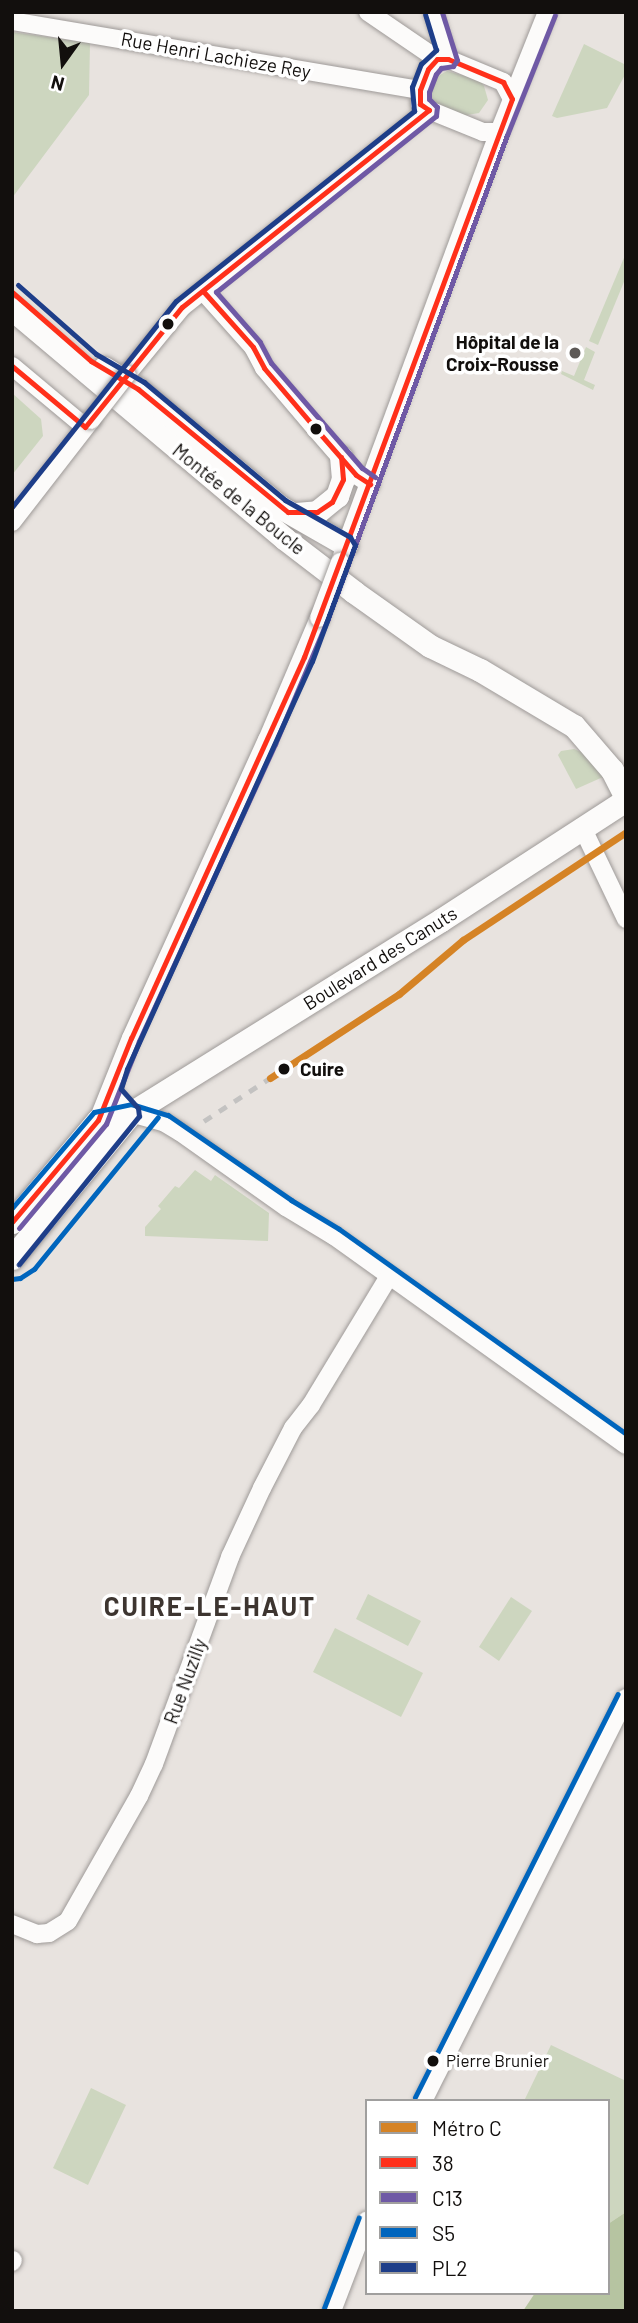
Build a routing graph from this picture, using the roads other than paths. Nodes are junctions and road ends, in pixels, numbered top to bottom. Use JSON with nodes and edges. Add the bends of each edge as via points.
{"nodes":[{"id":1,"x":368,"y":12,"type":"edge"},
{"id":2,"x":433,"y":12,"type":"edge"},
{"id":3,"x":547,"y":12,"type":"edge"},
{"id":4,"x":12,"y":21,"type":"edge"},
{"id":5,"x":442,"y":59,"type":"junction"},
{"id":6,"x":420,"y":90,"type":"junction"},
{"id":7,"x":512,"y":99,"type":"junction"},
{"id":8,"x":429,"y":110,"type":"junction"},
{"id":9,"x":499,"y":132,"type":"junction"},
{"id":10,"x":203,"y":291,"type":"junction"},
{"id":11,"x":12,"y":292,"type":"edge"},
{"id":12,"x":12,"y":309,"type":"edge"},
{"id":13,"x":91,"y":361,"type":"junction"},
{"id":14,"x":12,"y":366,"type":"edge"},
{"id":15,"x":88,"y":424,"type":"junction"},
{"id":16,"x":341,"y":457,"type":"junction"},
{"id":17,"x":370,"y":484,"type":"junction"},
{"id":18,"x":296,"y":514,"type":"junction"},
{"id":19,"x":12,"y":522,"type":"edge"},
{"id":20,"x":343,"y":554,"type":"junction"},
{"id":21,"x":480,"y":670,"type":"junction"},
{"id":22,"x":626,"y":798,"type":"edge"},
{"id":23,"x":582,"y":827,"type":"junction"},
{"id":24,"x":626,"y":919,"type":"edge"},
{"id":25,"x":111,"y":1091,"type":"junction"},
{"id":26,"x":131,"y":1113,"type":"junction"},
{"id":27,"x":98,"y":1120,"type":"junction"},
{"id":28,"x":12,"y":1222,"type":"edge"},
{"id":29,"x":12,"y":1258,"type":"edge"},
{"id":30,"x":389,"y":1276,"type":"junction"},
{"id":31,"x":626,"y":1445,"type":"edge"},
{"id":32,"x":626,"y":1698,"type":"edge"},
{"id":33,"x":12,"y":1924,"type":"edge"},
{"id":34,"x":424,"y":2099,"type":"edge"},
{"id":35,"x":365,"y":2226,"type":"edge"},
{"id":36,"x":332,"y":2311,"type":"edge"}],
"edges":[{"from":1,"to":5,"type":"street"},
{"from":2,"to":5,"type":"street"},
{"from":3,"to":7,"type":"street"},
{"from":4,"to":6,"type":"street","name":"Rue Henri Lachieze Rey"},
{"from":5,"to":6,"type":"street","via":[[428,69]]},
{"from":5,"to":7,"type":"street","via":[[503,82]]},
{"from":6,"to":8,"type":"street","via":[[420,104]]},
{"from":7,"to":9,"type":"street"},
{"from":8,"to":9,"type":"street","via":[[483,132]]},
{"from":8,"to":10,"type":"street"},
{"from":9,"to":17,"type":"street"},
{"from":10,"to":15,"type":"street","bridge":true,"via":[[164,326]]},
{"from":10,"to":16,"type":"street"},
{"from":11,"to":13,"type":"main road","name":"Montée de la Boucle"},
{"from":12,"to":21,"type":"main road","name":"Montée de la Boucle","via":[[285,539],[430,646]]},
{"from":13,"to":18,"type":"main road","via":[[138,389],[280,507]]},
{"from":13,"to":21,"type":"main road","name":"Montée de la Boucle","via":[[293,535]]},
{"from":14,"to":15,"type":"street"},
{"from":15,"to":19,"type":"street"},
{"from":16,"to":17,"type":"street"},
{"from":16,"to":18,"type":"main road","via":[[343,478],[332,502],[317,512]]},
{"from":17,"to":20,"type":"street"},
{"from":18,"to":20,"type":"main road"},
{"from":20,"to":25,"type":"street","bridge":true},
{"from":21,"to":22,"type":"main road","name":"Montée de la Boucle","via":[[574,726],[612,770]]},
{"from":22,"to":23,"type":"main road","name":"Boulevard des Canuts"},
{"from":23,"to":24,"type":"street"},
{"from":23,"to":26,"type":"main road","name":"Boulevard des Canuts"},
{"from":25,"to":26,"type":"street"},
{"from":25,"to":27,"type":"street"},
{"from":26,"to":27,"type":"main road"},
{"from":26,"to":29,"type":"main road"},
{"from":26,"to":30,"type":"street","via":[[180,1132]]},
{"from":27,"to":28,"type":"main road"},
{"from":30,"to":31,"type":"street"},
{"from":30,"to":33,"type":"street","name":"Rue Nuzilly","via":[[293,1428],[262,1488],[233,1550],[149,1775],[68,1921],[49,1933],[37,1934]]},
{"from":32,"to":34,"type":"street"},
{"from":35,"to":36,"type":"street"}]}
